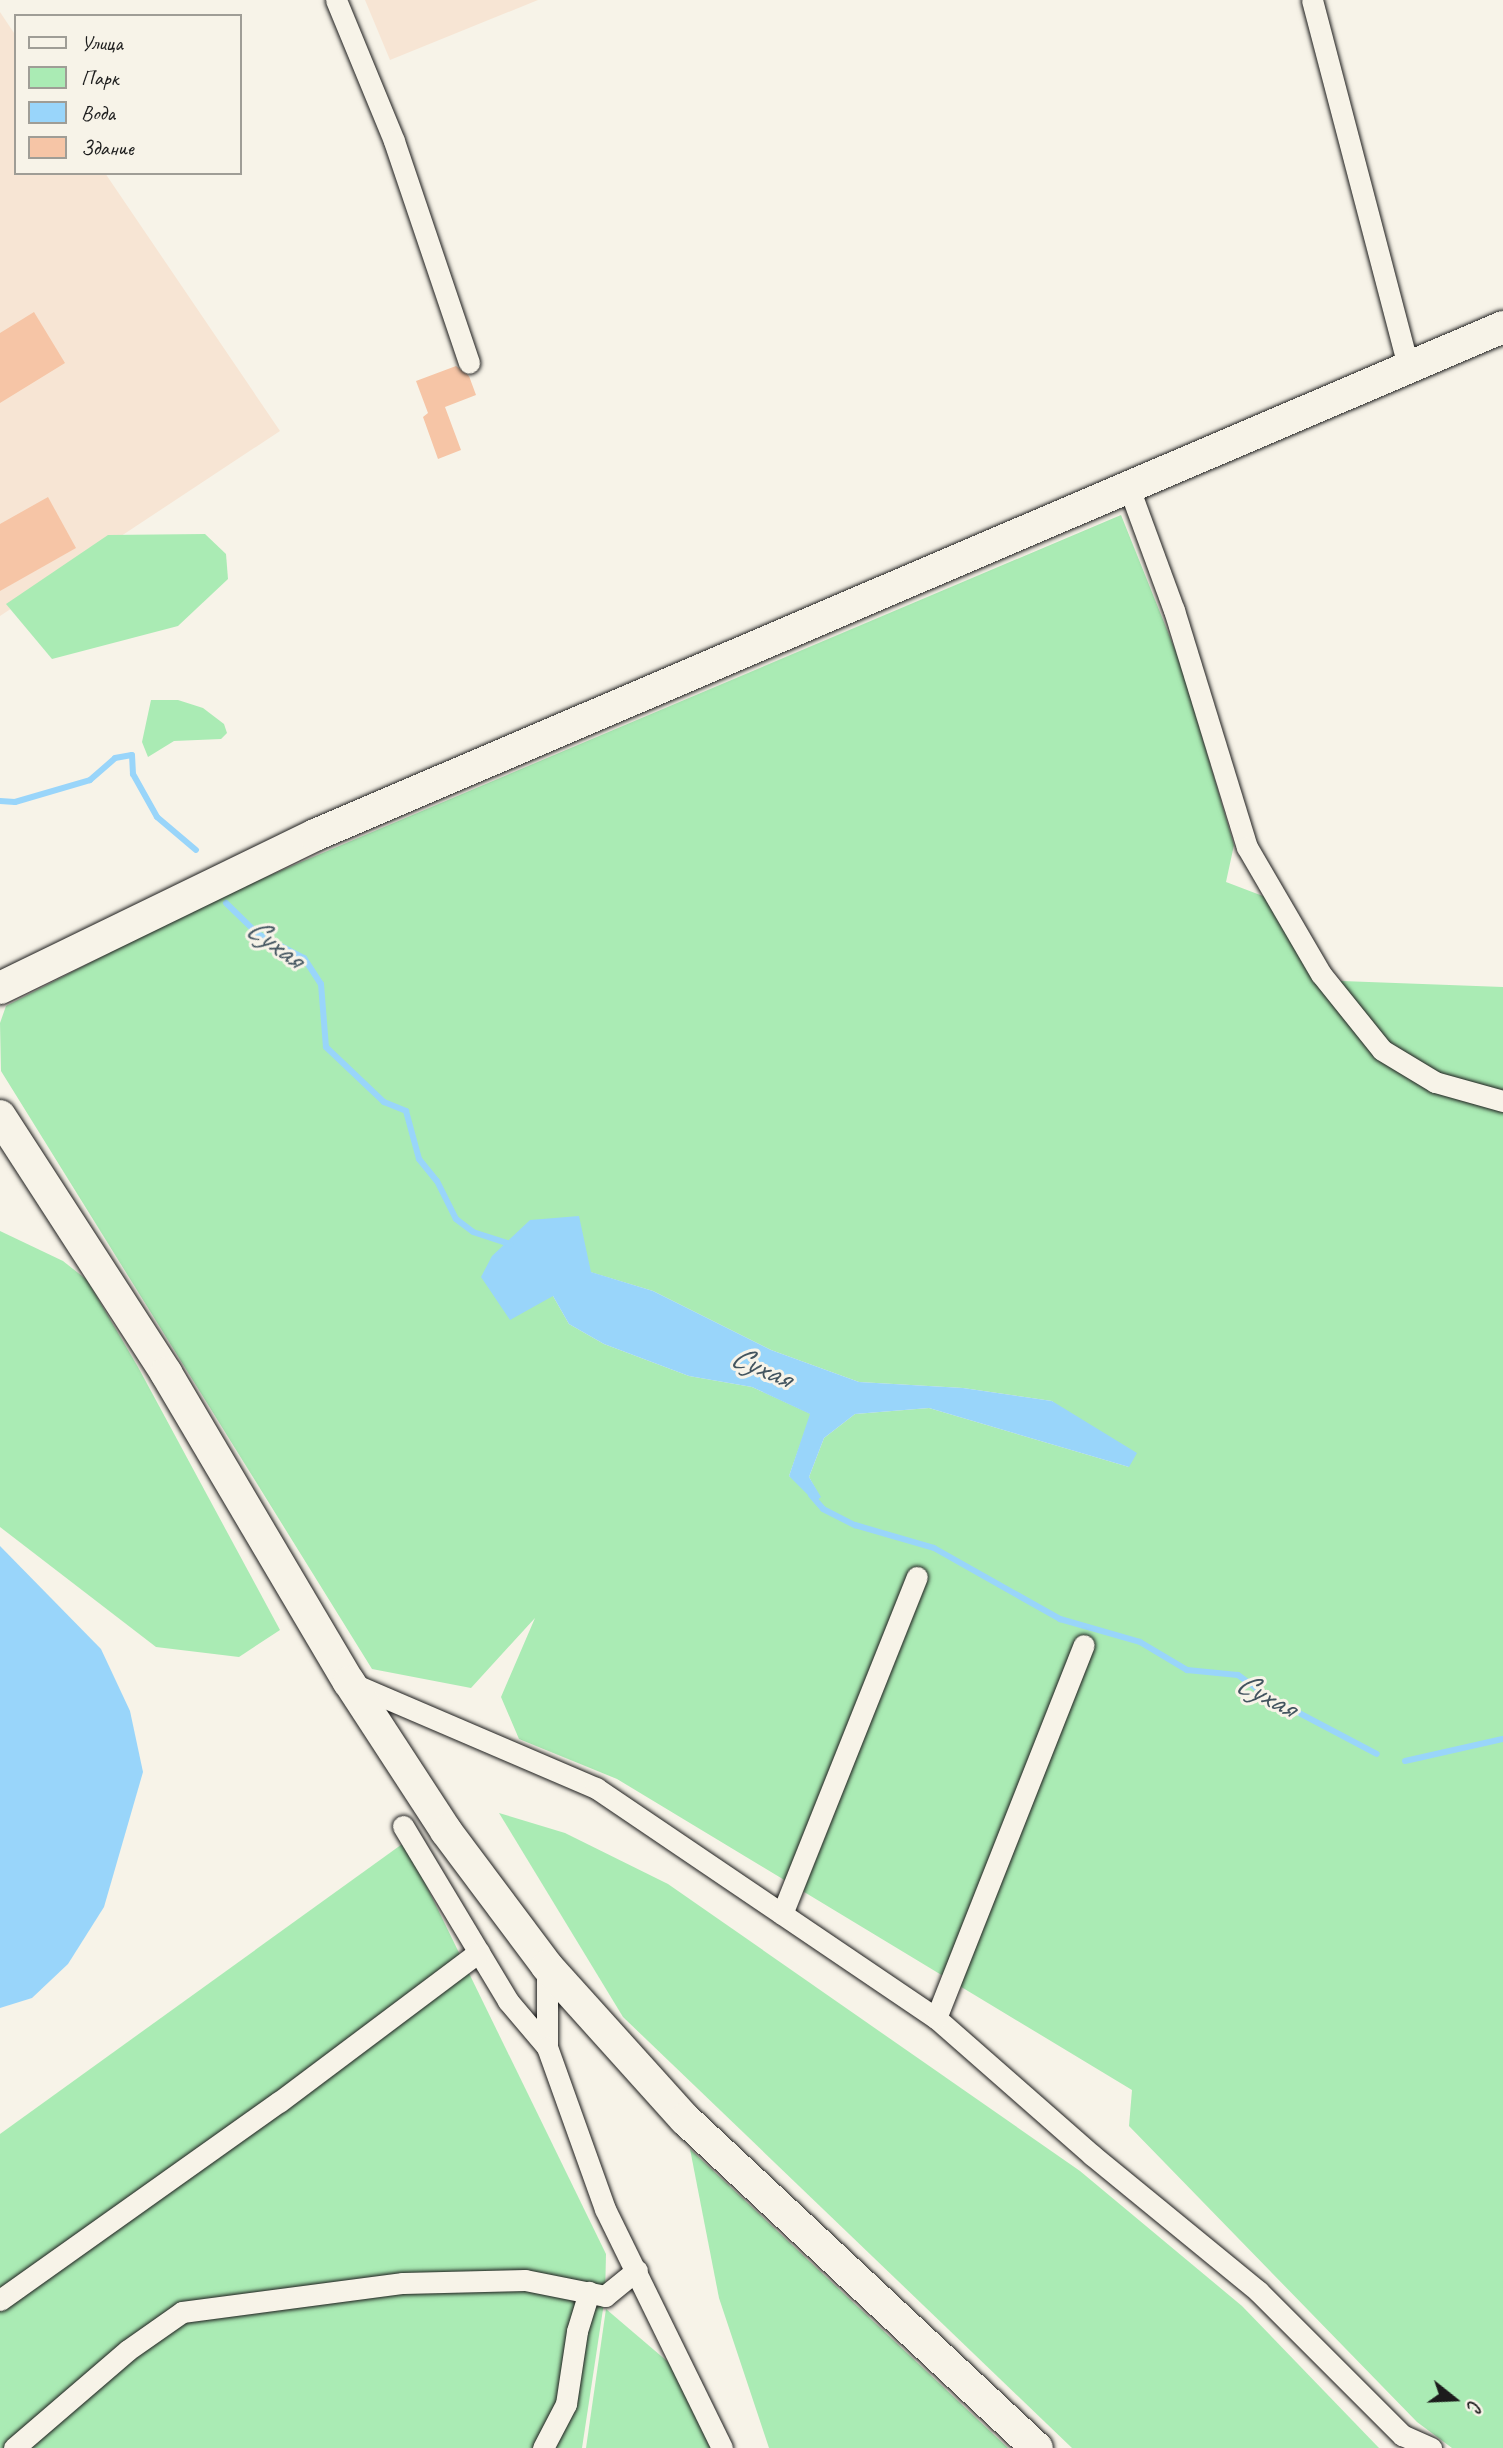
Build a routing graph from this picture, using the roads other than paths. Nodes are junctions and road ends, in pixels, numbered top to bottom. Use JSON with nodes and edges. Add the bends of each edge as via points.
{"nodes":[{"id":1,"x":335,"y":0,"type":"edge"},
{"id":2,"x":1312,"y":0,"type":"edge"},
{"id":3,"x":1503,"y":327,"type":"edge"},
{"id":4,"x":469,"y":363,"type":"dead end"},
{"id":5,"x":1408,"y":366,"type":"junction"},
{"id":6,"x":1129,"y":488,"type":"junction"},
{"id":7,"x":0,"y":988,"type":"edge"},
{"id":8,"x":1503,"y":1101,"type":"edge"},
{"id":9,"x":0,"y":1116,"type":"edge"},
{"id":10,"x":917,"y":1577,"type":"dead end"},
{"id":11,"x":1084,"y":1644,"type":"dead end"},
{"id":12,"x":349,"y":1682,"type":"junction"},
{"id":13,"x":402,"y":1826,"type":"dead end"},
{"id":14,"x":782,"y":1914,"type":"junction"},
{"id":15,"x":479,"y":1952,"type":"junction"},
{"id":16,"x":547,"y":1966,"type":"junction"},
{"id":17,"x":936,"y":2018,"type":"junction"},
{"id":18,"x":547,"y":2047,"type":"junction"},
{"id":19,"x":637,"y":2270,"type":"junction"},
{"id":20,"x":589,"y":2292,"type":"junction"},
{"id":21,"x":0,"y":2300,"type":"edge"},
{"id":22,"x":14,"y":2448,"type":"edge"},
{"id":23,"x":543,"y":2448,"type":"edge"},
{"id":24,"x":722,"y":2448,"type":"edge"},
{"id":25,"x":1037,"y":2448,"type":"edge"},
{"id":26,"x":1431,"y":2448,"type":"edge"}],
"edges":[{"from":1,"to":4,"type":"street","via":[[394,141]]},
{"from":2,"to":5,"type":"street"},
{"from":3,"to":5,"type":"main road"},
{"from":5,"to":6,"type":"main road"},
{"from":6,"to":7,"type":"main road","via":[[316,835]]},
{"from":6,"to":8,"type":"street","via":[[1174,610],[1247,847],[1321,974],[1382,1050],[1435,1082]]},
{"from":9,"to":12,"type":"main road","via":[[166,1373]]},
{"from":10,"to":14,"type":"street"},
{"from":11,"to":17,"type":"street"},
{"from":12,"to":14,"type":"street","via":[[596,1788]]},
{"from":12,"to":16,"type":"main road","via":[[446,1831]]},
{"from":13,"to":15,"type":"street"},
{"from":14,"to":17,"type":"street"},
{"from":15,"to":18,"type":"street","via":[[508,2001]]},
{"from":15,"to":21,"type":"street","via":[[279,2102]]},
{"from":16,"to":18,"type":"street"},
{"from":16,"to":25,"type":"main road","via":[[685,2119]]},
{"from":17,"to":26,"type":"street","via":[[1092,2155],[1258,2291],[1402,2435]]},
{"from":18,"to":19,"type":"street","via":[[606,2209]]},
{"from":19,"to":20,"type":"street","via":[[605,2296]]},
{"from":19,"to":24,"type":"street"},
{"from":20,"to":22,"type":"street","via":[[525,2280],[403,2283],[181,2312],[128,2350]]},
{"from":20,"to":23,"type":"street","via":[[577,2331],[566,2404]]}]}
